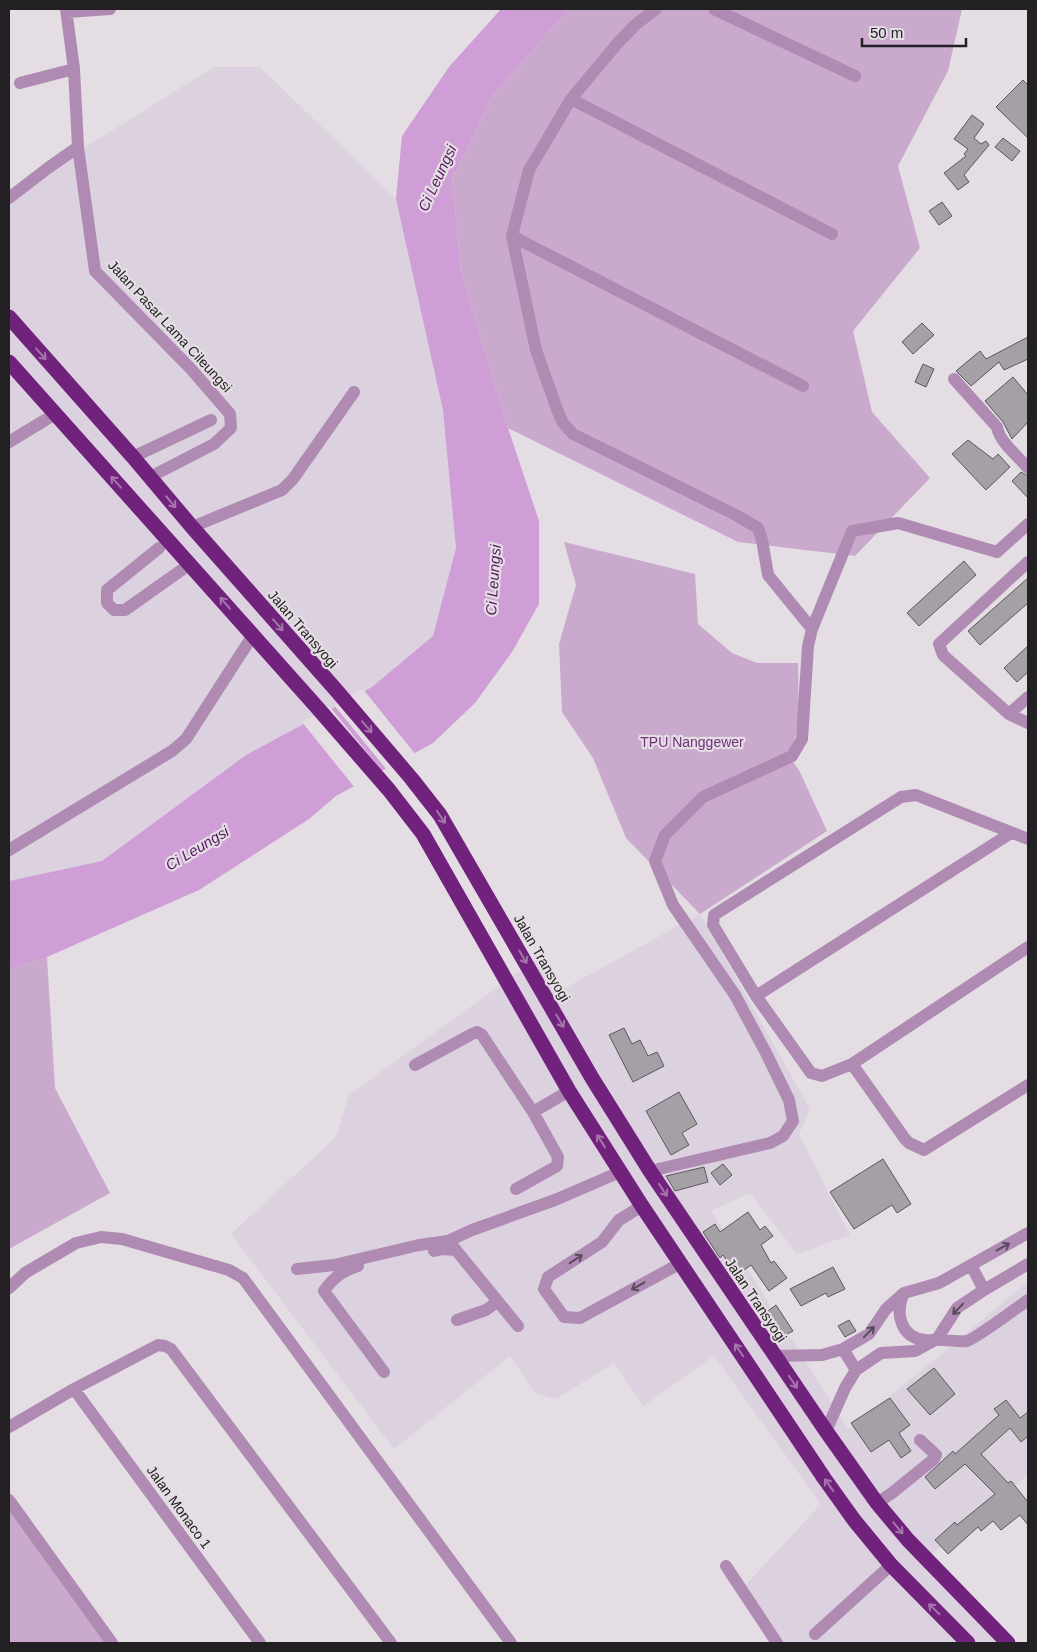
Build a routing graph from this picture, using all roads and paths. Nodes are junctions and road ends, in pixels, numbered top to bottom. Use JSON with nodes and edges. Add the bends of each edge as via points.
{"nodes":[{"id":1,"x":110,"y":9,"type":"edge"},
{"id":2,"x":656,"y":9,"type":"edge"},
{"id":3,"x":714,"y":9,"type":"edge"},
{"id":4,"x":67,"y":10,"type":"edge"},
{"id":5,"x":74,"y":69,"type":"junction"},
{"id":6,"x":855,"y":76,"type":"dead end"},
{"id":7,"x":20,"y":83,"type":"dead end"},
{"id":8,"x":571,"y":99,"type":"junction"},
{"id":9,"x":78,"y":147,"type":"junction"},
{"id":10,"x":9,"y":198,"type":"edge"},
{"id":11,"x":832,"y":234,"type":"dead end"},
{"id":12,"x":512,"y":236,"type":"junction"},
{"id":13,"x":9,"y":317,"type":"edge"},
{"id":14,"x":9,"y":362,"type":"edge"},
{"id":15,"x":954,"y":379,"type":"dead end"},
{"id":16,"x":803,"y":386,"type":"dead end"},
{"id":17,"x":354,"y":392,"type":"dead end"},
{"id":18,"x":55,"y":414,"type":"junction"},
{"id":19,"x":211,"y":420,"type":"dead end"},
{"id":20,"x":9,"y":442,"type":"edge"},
{"id":21,"x":133,"y":456,"type":"junction"},
{"id":22,"x":1028,"y":468,"type":"edge"},
{"id":23,"x":150,"y":477,"type":"junction"},
{"id":24,"x":1028,"y":524,"type":"edge"},
{"id":25,"x":192,"y":527,"type":"junction"},
{"id":26,"x":159,"y":548,"type":"dead end"},
{"id":27,"x":1028,"y":562,"type":"edge"},
{"id":28,"x":190,"y":564,"type":"junction"},
{"id":29,"x":812,"y":629,"type":"junction"},
{"id":30,"x":253,"y":635,"type":"junction"},
{"id":31,"x":1028,"y":697,"type":"edge"},
{"id":32,"x":1009,"y":714,"type":"junction"},
{"id":33,"x":1028,"y":723,"type":"edge"},
{"id":34,"x":1011,"y":833,"type":"junction"},
{"id":35,"x":1028,"y":839,"type":"edge"},
{"id":36,"x":1028,"y":845,"type":"edge"},
{"id":37,"x":9,"y":850,"type":"edge"},
{"id":38,"x":1028,"y":948,"type":"edge"},
{"id":39,"x":756,"y":996,"type":"junction"},
{"id":40,"x":852,"y":1064,"type":"junction"},
{"id":41,"x":414,"y":1065,"type":"dead end"},
{"id":42,"x":1028,"y":1085,"type":"edge"},
{"id":43,"x":569,"y":1091,"type":"junction"},
{"id":44,"x":533,"y":1112,"type":"junction"},
{"id":45,"x":650,"y":1171,"type":"junction"},
{"id":46,"x":620,"y":1172,"type":"junction"},
{"id":47,"x":516,"y":1189,"type":"dead end"},
{"id":48,"x":642,"y":1206,"type":"junction"},
{"id":49,"x":1028,"y":1233,"type":"edge"},
{"id":50,"x":452,"y":1245,"type":"junction"},
{"id":51,"x":681,"y":1263,"type":"junction"},
{"id":52,"x":1028,"y":1264,"type":"edge"},
{"id":53,"x":971,"y":1265,"type":"junction"},
{"id":54,"x":297,"y":1269,"type":"dead end"},
{"id":55,"x":9,"y":1288,"type":"edge"},
{"id":56,"x":984,"y":1290,"type":"junction"},
{"id":57,"x":904,"y":1293,"type":"junction"},
{"id":58,"x":1028,"y":1300,"type":"edge"},
{"id":59,"x":498,"y":1302,"type":"junction"},
{"id":60,"x":457,"y":1320,"type":"dead end"},
{"id":61,"x":518,"y":1326,"type":"dead end"},
{"id":62,"x":936,"y":1339,"type":"junction"},
{"id":63,"x":843,"y":1349,"type":"junction"},
{"id":64,"x":774,"y":1356,"type":"junction"},
{"id":65,"x":856,"y":1370,"type":"junction"},
{"id":66,"x":384,"y":1372,"type":"dead end"},
{"id":67,"x":74,"y":1389,"type":"junction"},
{"id":68,"x":9,"y":1427,"type":"edge"},
{"id":69,"x":826,"y":1431,"type":"junction"},
{"id":70,"x":920,"y":1440,"type":"dead end"},
{"id":71,"x":9,"y":1500,"type":"edge"},
{"id":72,"x":877,"y":1503,"type":"junction"},
{"id":73,"x":891,"y":1565,"type":"junction"},
{"id":74,"x":726,"y":1566,"type":"dead end"},
{"id":75,"x":815,"y":1634,"type":"dead end"},
{"id":76,"x":112,"y":1643,"type":"edge"},
{"id":77,"x":260,"y":1643,"type":"edge"},
{"id":78,"x":391,"y":1643,"type":"edge"},
{"id":79,"x":511,"y":1643,"type":"edge"},
{"id":80,"x":777,"y":1643,"type":"edge"},
{"id":81,"x":968,"y":1643,"type":"edge"},
{"id":82,"x":1008,"y":1643,"type":"edge"}],
"edges":[{"from":1,"to":4,"type":"street"},
{"from":2,"to":8,"type":"street","via":[[616,45]]},
{"from":3,"to":6,"type":"street"},
{"from":4,"to":5,"type":"street","name":"Jalan Pasar Lama Cileungsi"},
{"from":5,"to":7,"type":"street"},
{"from":5,"to":9,"type":"street","name":"Jalan Pasar Lama Cileungsi"},
{"from":8,"to":11,"type":"street"},
{"from":8,"to":12,"type":"street","via":[[530,170]]},
{"from":9,"to":10,"type":"street"},
{"from":9,"to":23,"type":"street","name":"Jalan Pasar Lama Cileungsi","via":[[95,271],[191,368],[230,414],[231,428],[214,444]]},
{"from":12,"to":16,"type":"street"},
{"from":12,"to":29,"type":"street","via":[[536,350],[563,423],[580,438],[758,528],[768,575]]},
{"from":13,"to":21,"type":"highway","name":"Jalan Transyogi","one_way":true},
{"from":14,"to":18,"type":"highway"},
{"from":15,"to":22,"type":"street"},
{"from":17,"to":25,"type":"street","via":[[282,490]]},
{"from":18,"to":20,"type":"street"},
{"from":28,"to":18,"type":"highway","one_way":true},
{"from":19,"to":21,"type":"street"},
{"from":21,"to":23,"type":"highway","name":"Jalan Transyogi"},
{"from":23,"to":25,"type":"highway","name":"Jalan Transyogi","one_way":true},
{"from":24,"to":29,"type":"street","via":[[997,552],[898,523],[852,531]]},
{"from":25,"to":45,"type":"highway","name":"Jalan Transyogi","one_way":true,"via":[[336,690],[440,815],[592,1078]]},
{"from":26,"to":28,"type":"street","via":[[107,590],[107,603],[114,610],[125,610]]},
{"from":27,"to":32,"type":"street","via":[[939,644],[943,655]]},
{"from":30,"to":28,"type":"highway","one_way":true},
{"from":29,"to":45,"type":"street","via":[[802,739],[792,756],[703,797],[665,835],[655,861],[673,905],[735,995],[762,1045],[789,1100],[792,1121],[783,1136],[770,1143]]},
{"from":30,"to":37,"type":"street","via":[[186,739],[172,752]]},
{"from":30,"to":43,"type":"highway","via":[[316,704],[423,834]]},
{"from":31,"to":32,"type":"street"},
{"from":32,"to":33,"type":"street"},
{"from":34,"to":35,"type":"street"},
{"from":34,"to":39,"type":"street"},
{"from":34,"to":39,"type":"street","via":[[916,795],[901,797],[714,915],[713,925]]},
{"from":35,"to":36,"type":"street"},
{"from":38,"to":40,"type":"street"},
{"from":39,"to":40,"type":"street","via":[[811,1073],[822,1076]]},
{"from":40,"to":42,"type":"street","via":[[905,1139],[924,1150]]},
{"from":41,"to":44,"type":"street","via":[[472,1034],[480,1033]]},
{"from":43,"to":44,"type":"street"},
{"from":46,"to":43,"type":"highway","one_way":true},
{"from":44,"to":47,"type":"street","via":[[558,1156],[558,1162],[557,1166]]},
{"from":45,"to":64,"type":"highway","name":"Jalan Transyogi","one_way":true},
{"from":46,"to":48,"type":"highway"},
{"from":46,"to":50,"type":"street","via":[[472,1230]]},
{"from":48,"to":51,"type":"highway"},
{"from":51,"to":48,"type":"street","one_way":true,"via":[[580,1318],[564,1317],[544,1288],[548,1277],[602,1242],[619,1220]]},
{"from":53,"to":49,"type":"street","one_way":true},
{"from":50,"to":54,"type":"street","via":[[419,1245],[334,1265]]},
{"from":50,"to":59,"type":"street"},
{"from":50,"to":66,"type":"street","via":[[346,1270],[324,1291]]},
{"from":73,"to":51,"type":"highway","one_way":true,"via":[[824,1478]]},
{"from":52,"to":56,"type":"street"},
{"from":53,"to":56,"type":"street"},
{"from":53,"to":57,"type":"street","via":[[939,1283]]},
{"from":55,"to":79,"type":"street","via":[[25,1273],[76,1243],[101,1237],[122,1239],[229,1270],[243,1278]]},
{"from":56,"to":62,"type":"street","one_way":true,"via":[[957,1308]]},
{"from":57,"to":62,"type":"street","via":[[899,1304],[899,1317],[904,1328],[918,1338]]},
{"from":63,"to":57,"type":"street","one_way":true,"via":[[869,1334],[886,1309]]},
{"from":58,"to":62,"type":"street","via":[[968,1341]]},
{"from":59,"to":60,"type":"street","via":[[486,1310]]},
{"from":59,"to":61,"type":"street"},
{"from":62,"to":65,"type":"street","via":[[915,1352],[880,1353]]},
{"from":63,"to":64,"type":"street","via":[[822,1355]]},
{"from":63,"to":65,"type":"street"},
{"from":64,"to":69,"type":"highway","name":"Jalan Transyogi","one_way":true},
{"from":65,"to":69,"type":"street"},
{"from":67,"to":68,"type":"street"},
{"from":67,"to":77,"type":"street","name":"Jalan Monaco 1"},
{"from":67,"to":78,"type":"street","via":[[158,1346],[171,1349]]},
{"from":69,"to":72,"type":"highway","name":"Jalan Transyogi"},
{"from":70,"to":72,"type":"street","via":[[936,1455],[934,1459]]},
{"from":71,"to":76,"type":"street"},
{"from":72,"to":82,"type":"highway","name":"Jalan Transyogi","one_way":true,"via":[[908,1540]]},
{"from":73,"to":75,"type":"street"},
{"from":81,"to":73,"type":"highway","one_way":true},
{"from":74,"to":80,"type":"street"}]}
